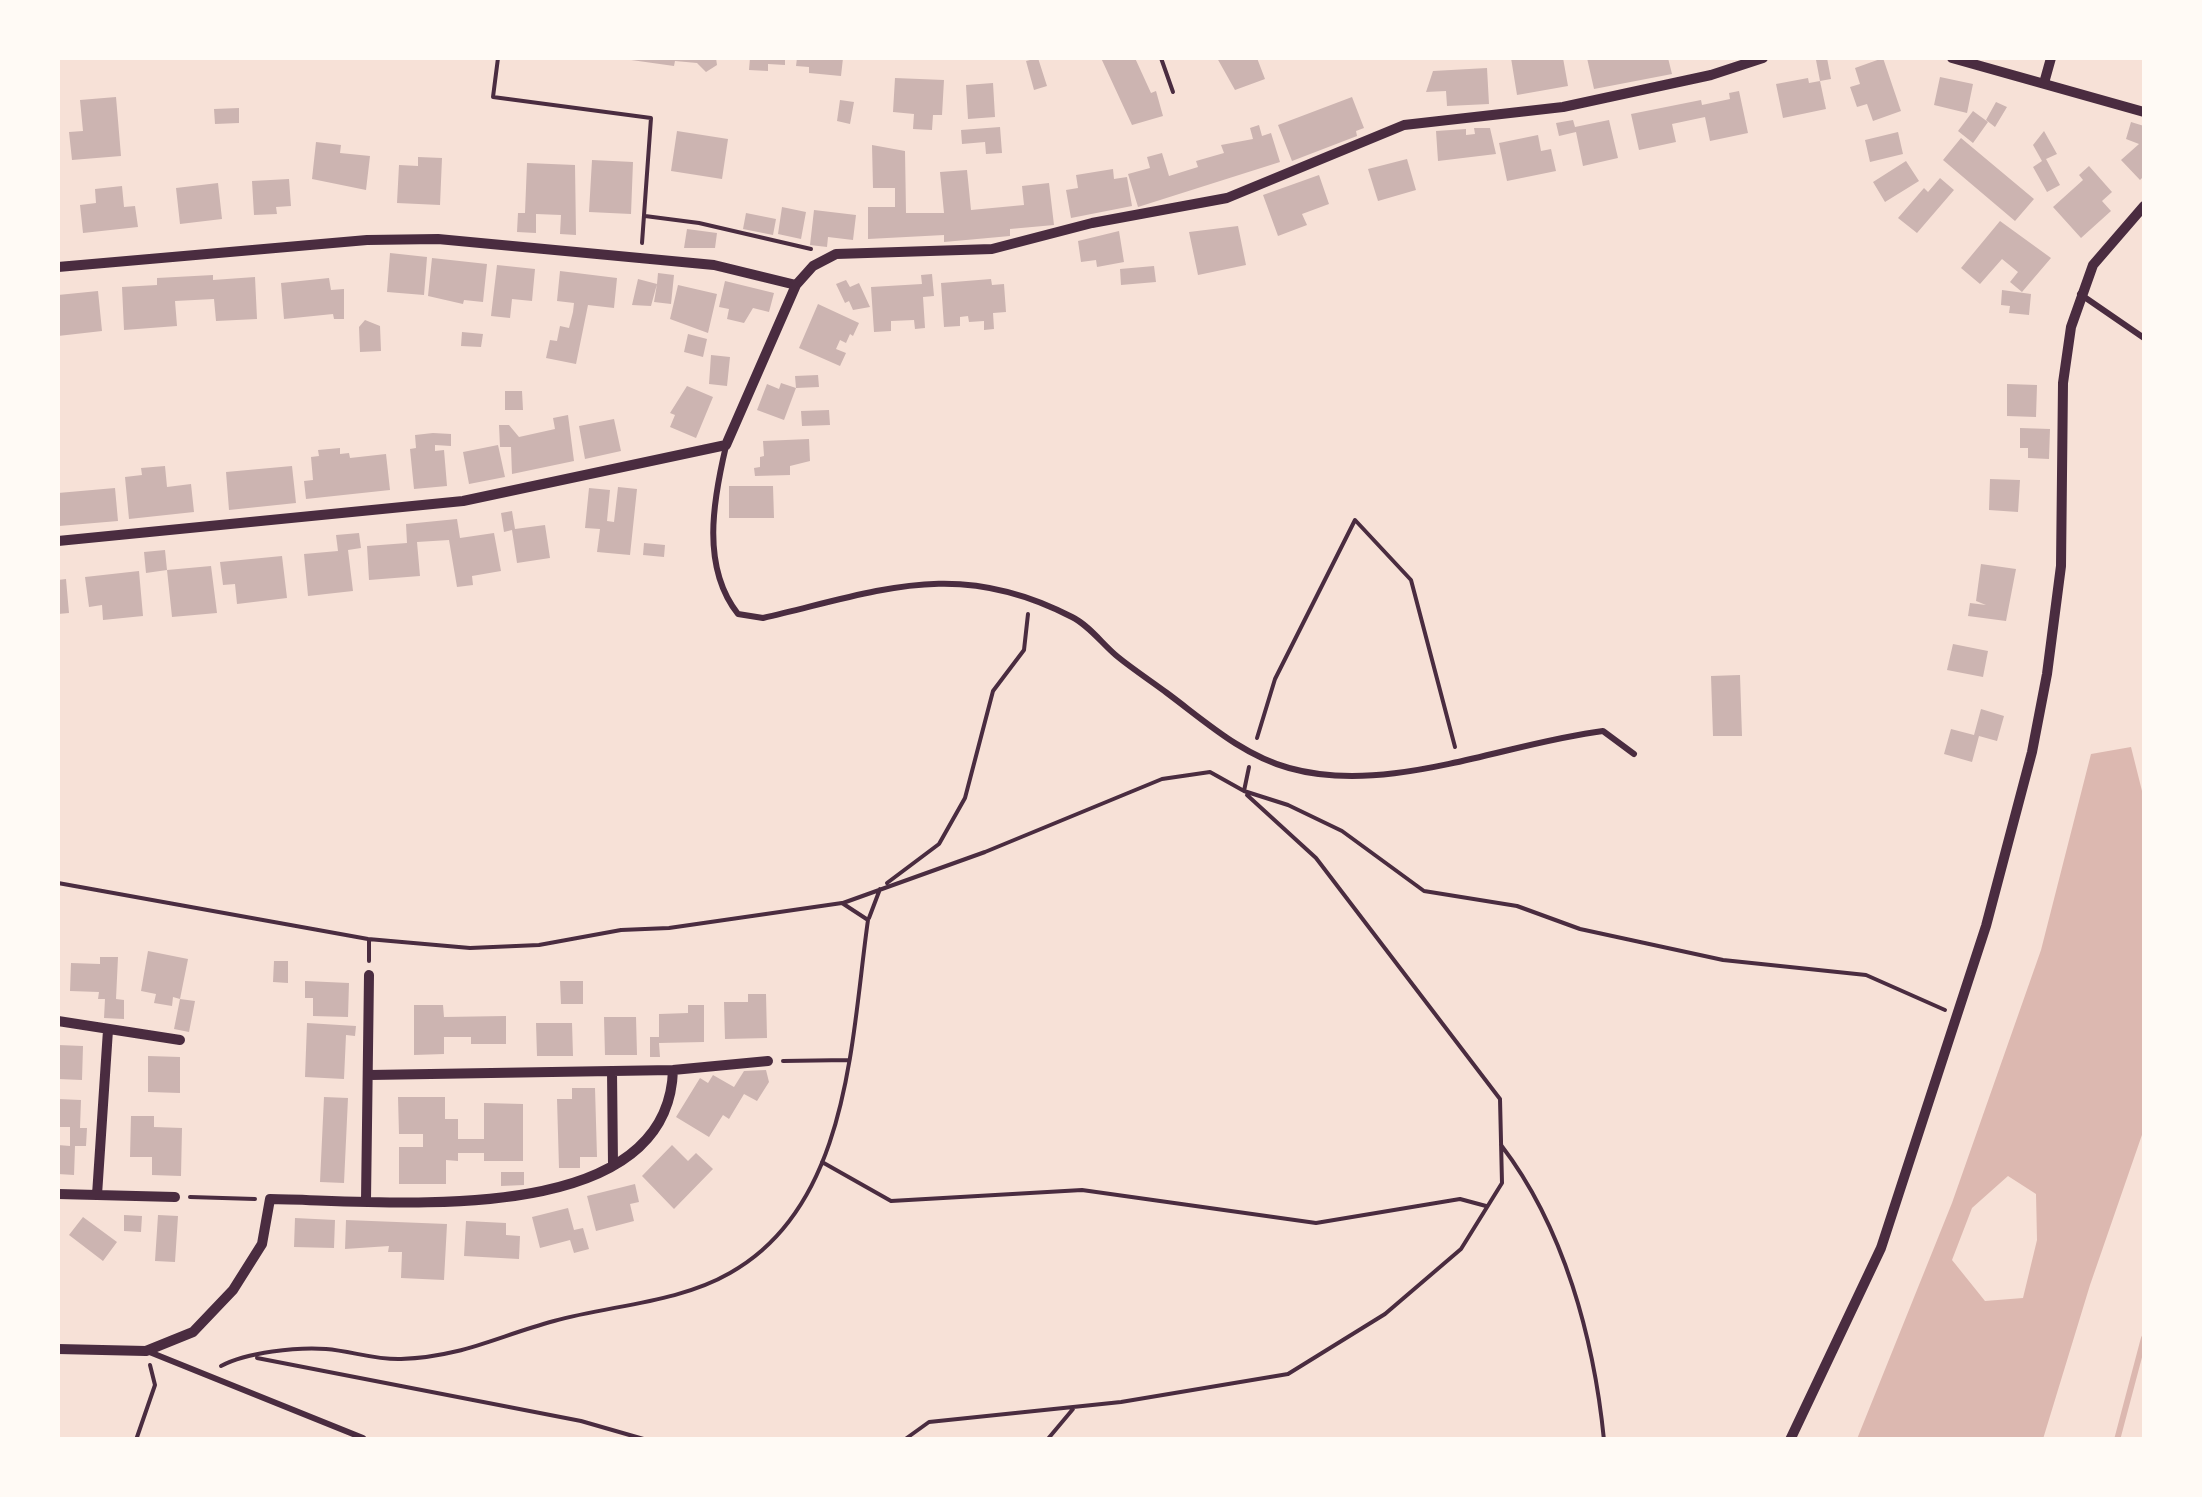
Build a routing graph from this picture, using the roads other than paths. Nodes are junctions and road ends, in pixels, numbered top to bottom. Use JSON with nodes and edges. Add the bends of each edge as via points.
{"nodes":[{"id":1,"x":1763,"y":58,"type":"edge"},
{"id":2,"x":1952,"y":58,"type":"edge"},
{"id":3,"x":2051,"y":58,"type":"edge"},
{"id":4,"x":2044,"y":83,"type":"junction"},
{"id":5,"x":2144,"y":112,"type":"edge"},
{"id":6,"x":2144,"y":206,"type":"edge"},
{"id":7,"x":58,"y":266,"type":"edge"},
{"id":8,"x":796,"y":285,"type":"junction"},
{"id":9,"x":2080,"y":294,"type":"junction"},
{"id":10,"x":2144,"y":338,"type":"edge"},
{"id":11,"x":726,"y":445,"type":"junction"},
{"id":12,"x":58,"y":542,"type":"edge"},
{"id":13,"x":1634,"y":754,"type":"dead end"},
{"id":14,"x":369,"y":976,"type":"road end"},
{"id":15,"x":58,"y":1021,"type":"edge"},
{"id":16,"x":108,"y":1030,"type":"junction"},
{"id":17,"x":180,"y":1040,"type":"dead end"},
{"id":18,"x":768,"y":1061,"type":"road end"},
{"id":19,"x":674,"y":1070,"type":"junction"},
{"id":20,"x":612,"y":1071,"type":"junction"},
{"id":21,"x":370,"y":1075,"type":"junction"},
{"id":22,"x":614,"y":1165,"type":"junction"},
{"id":23,"x":58,"y":1194,"type":"edge"},
{"id":24,"x":98,"y":1195,"type":"junction"},
{"id":25,"x":175,"y":1197,"type":"road end"},
{"id":26,"x":366,"y":1200,"type":"junction"},
{"id":27,"x":58,"y":1349,"type":"edge"},
{"id":28,"x":146,"y":1351,"type":"junction"},
{"id":29,"x":362,"y":1438,"type":"edge"},
{"id":30,"x":1790,"y":1440,"type":"edge"}],
"edges":[{"from":1,"to":8,"type":"street","via":[[1711,76],[1564,107],[1404,125],[1227,198],[992,249],[836,254]]},
{"from":2,"to":4,"type":"street"},
{"from":3,"to":4,"type":"street"},
{"from":4,"to":5,"type":"street"},
{"from":6,"to":9,"type":"street","via":[[2093,265]]},
{"from":7,"to":8,"type":"street","via":[[438,239],[696,263]]},
{"from":8,"to":11,"type":"street"},
{"from":9,"to":10,"type":"lane"},
{"from":9,"to":30,"type":"street","via":[[2063,383],[2061,566],[2027,771],[1958,1016],[1881,1248]]},
{"from":11,"to":12,"type":"street","via":[[463,500]]},
{"from":11,"to":13,"type":"lane","via":[[712,503],[722,594],[738,614],[763,618],[918,582],[986,585],[1076,619],[1251,755],[1294,770],[1378,775],[1604,731]]},
{"from":14,"to":21,"type":"street"},
{"from":15,"to":16,"type":"street"},
{"from":16,"to":17,"type":"street"},
{"from":16,"to":24,"type":"street"},
{"from":18,"to":19,"type":"street"},
{"from":19,"to":20,"type":"street"},
{"from":19,"to":22,"type":"street","via":[[672,1098],[654,1133]]},
{"from":20,"to":21,"type":"street"},
{"from":20,"to":22,"type":"street"},
{"from":21,"to":26,"type":"street"},
{"from":22,"to":26,"type":"street","via":[[535,1194]]},
{"from":23,"to":24,"type":"street"},
{"from":24,"to":25,"type":"street"},
{"from":26,"to":28,"type":"street","via":[[270,1200],[262,1244],[233,1290],[193,1332]]},
{"from":27,"to":28,"type":"street"},
{"from":28,"to":29,"type":"lane"}]}
